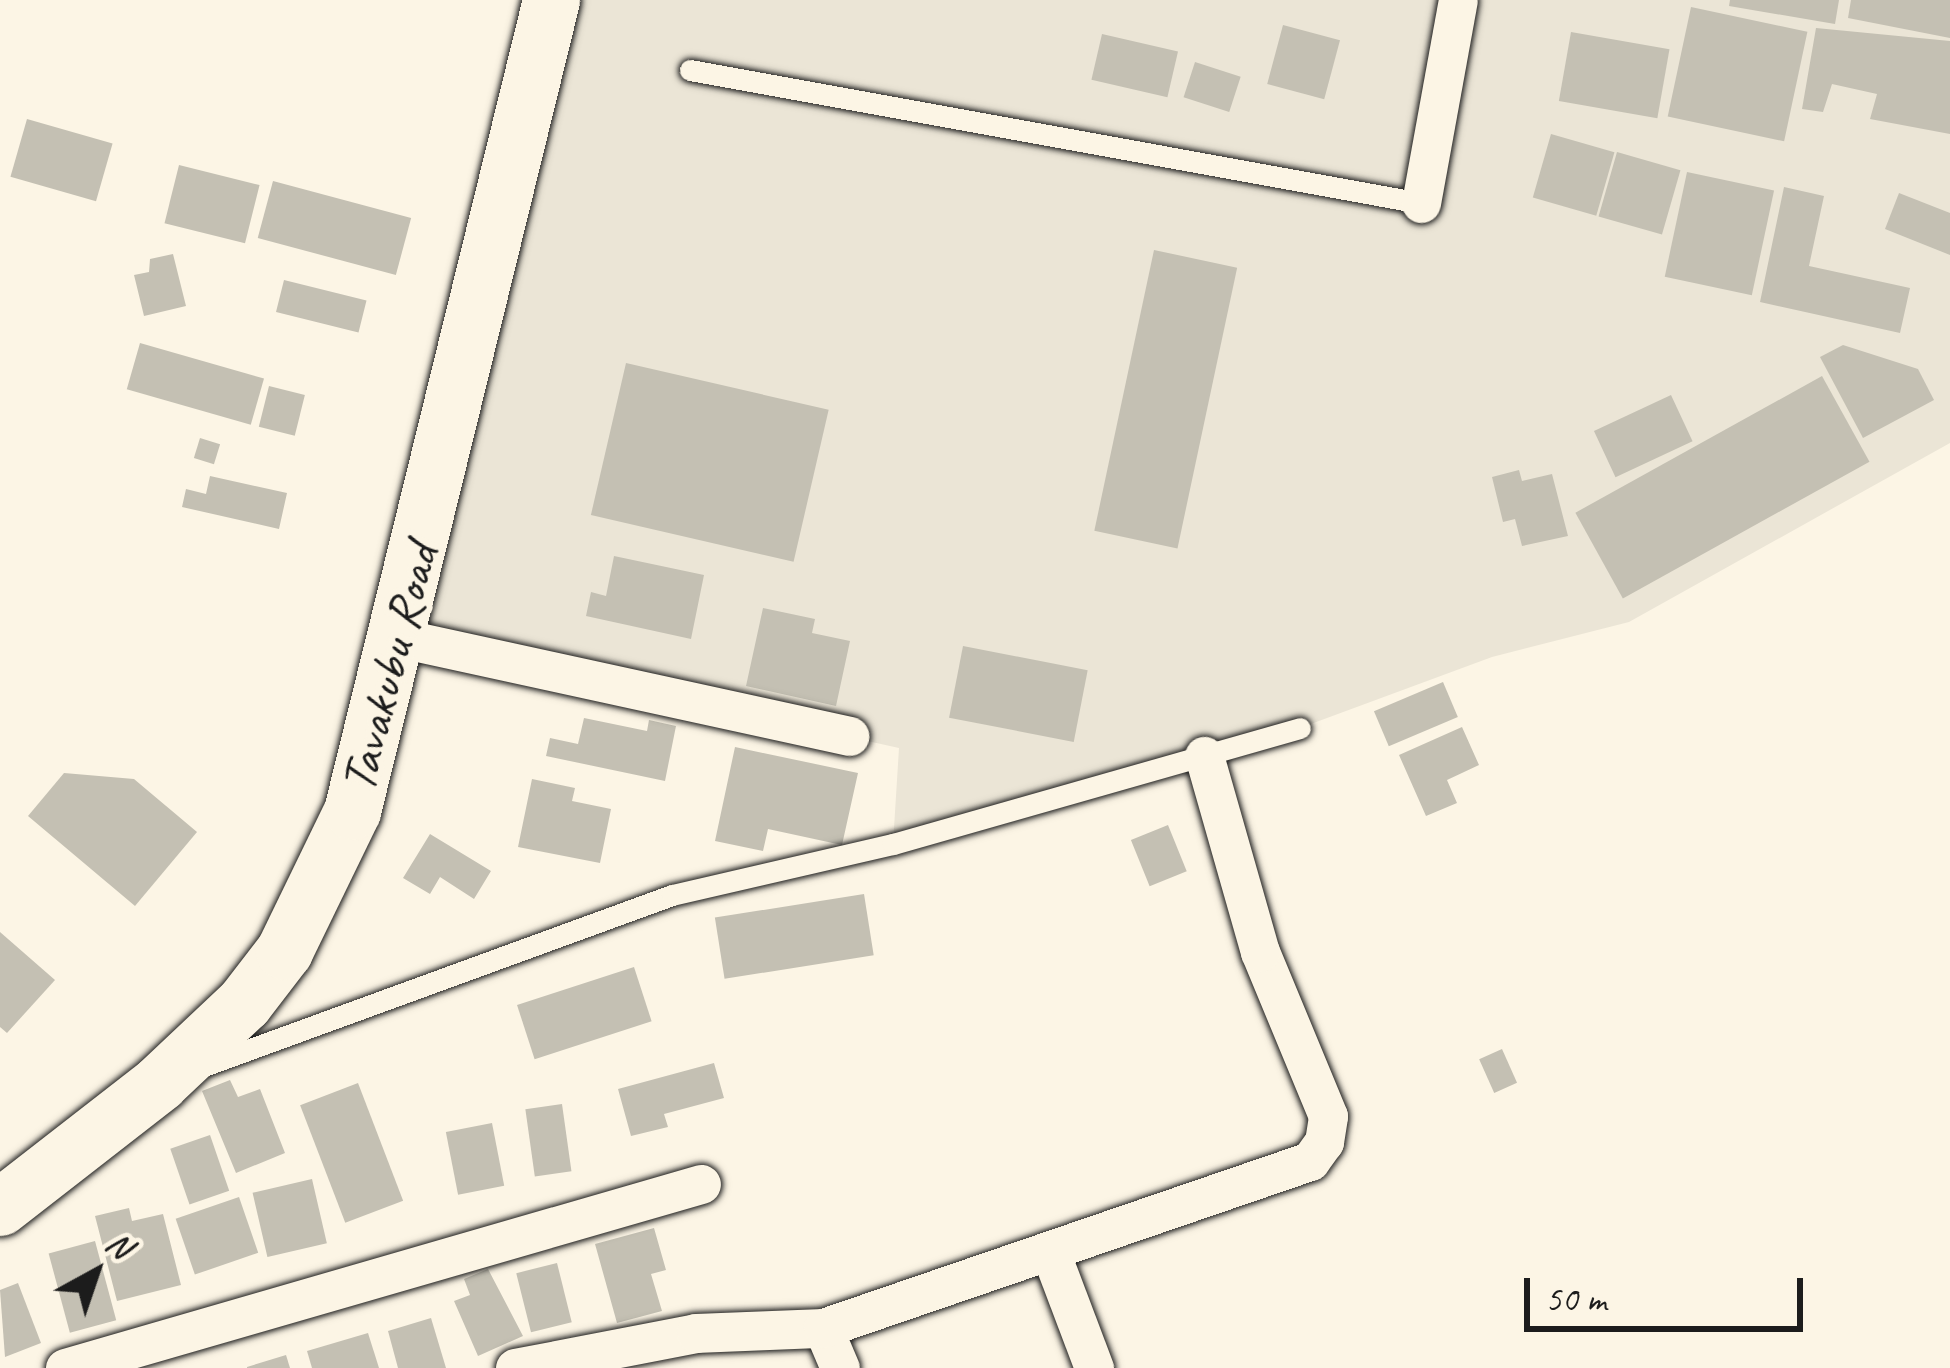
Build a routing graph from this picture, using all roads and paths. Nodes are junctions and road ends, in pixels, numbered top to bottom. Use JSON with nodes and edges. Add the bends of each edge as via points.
{"nodes":[{"id":1,"x":550,"y":0,"type":"edge"},
{"id":2,"x":1458,"y":0,"type":"edge"},
{"id":3,"x":690,"y":70,"type":"dead end"},
{"id":4,"x":1421,"y":203,"type":"joint"},
{"id":5,"x":400,"y":638,"type":"junction"},
{"id":6,"x":1300,"y":728,"type":"dead end"},
{"id":7,"x":849,"y":736,"type":"dead end"},
{"id":8,"x":1204,"y":756,"type":"junction"},
{"id":9,"x":159,"y":1083,"type":"junction"},
{"id":10,"x":701,"y":1184,"type":"dead end"},
{"id":11,"x":0,"y":1208,"type":"edge"},
{"id":12,"x":1051,"y":1254,"type":"junction"},
{"id":13,"x":823,"y":1328,"type":"junction"},
{"id":14,"x":568,"y":1363,"type":"edge"},
{"id":15,"x":65,"y":1368,"type":"edge"},
{"id":16,"x":515,"y":1368,"type":"edge"},
{"id":17,"x":840,"y":1368,"type":"edge"},
{"id":18,"x":1094,"y":1368,"type":"edge"}],
"edges":[{"from":1,"to":5,"type":"main road","name":"Tavakubu Road"},
{"from":2,"to":4,"type":"street"},
{"from":3,"to":4,"type":"lane"},
{"from":5,"to":7,"type":"street"},
{"from":5,"to":9,"type":"main road","name":"Tavakubu Road","via":[[352,811],[284,951],[244,1003]]},
{"from":6,"to":8,"type":"lane"},
{"from":8,"to":9,"type":"lane","via":[[893,844],[673,895]]},
{"from":8,"to":12,"type":"street","via":[[1260,952],[1324,1104],[1324,1142],[1300,1168]]},
{"from":9,"to":11,"type":"main road","name":"Tavakubu Road"},
{"from":10,"to":15,"type":"street"},
{"from":12,"to":13,"type":"street"},
{"from":12,"to":18,"type":"street"},
{"from":13,"to":14,"type":"street","via":[[695,1333]]},
{"from":13,"to":17,"type":"street"},
{"from":14,"to":16,"type":"street"}]}
